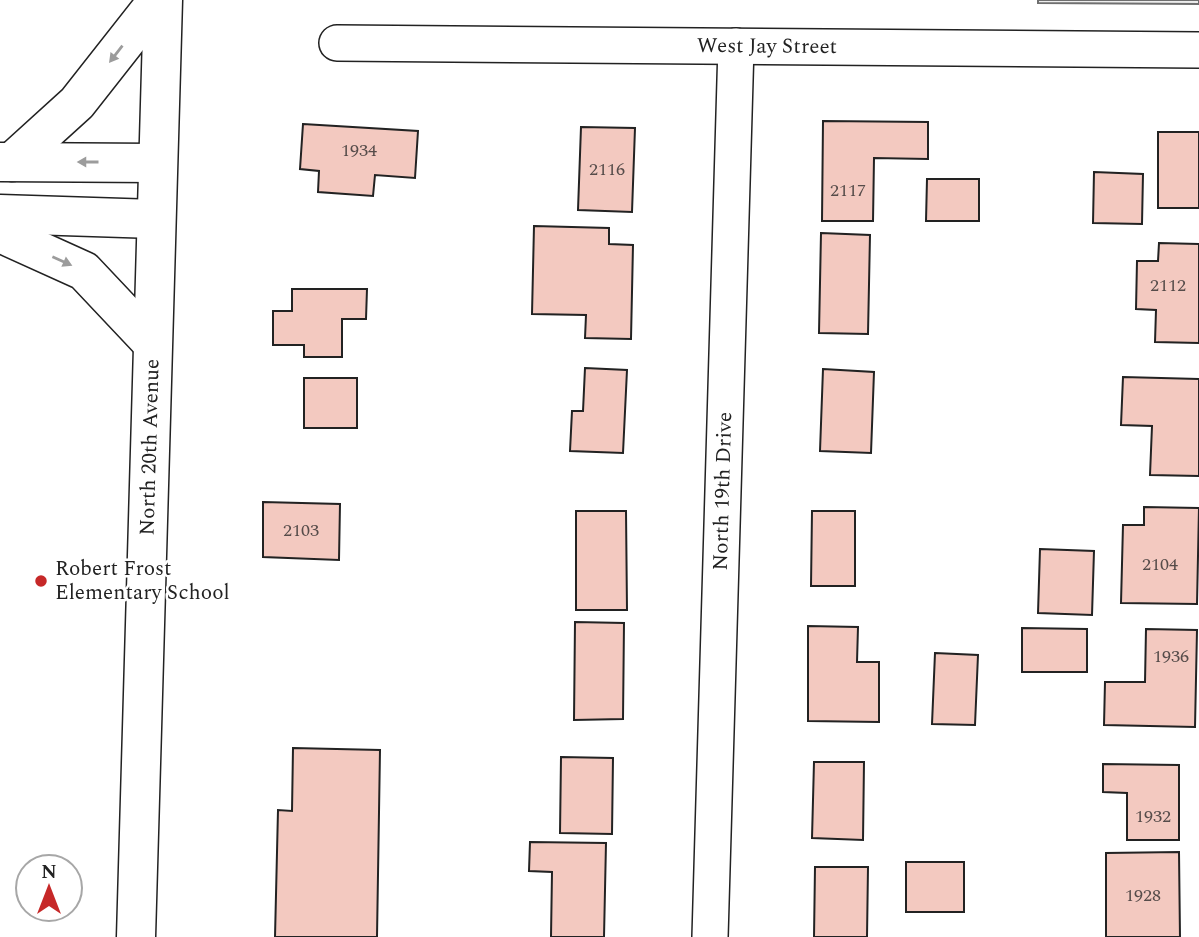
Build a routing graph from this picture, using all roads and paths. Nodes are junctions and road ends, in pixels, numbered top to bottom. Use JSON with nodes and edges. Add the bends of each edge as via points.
{"nodes":[{"id":1,"x":160,"y":0,"type":"edge"},
{"id":2,"x":337,"y":43,"type":"dead end"},
{"id":3,"x":736,"y":46,"type":"junction"},
{"id":4,"x":1199,"y":50,"type":"edge"},
{"id":5,"x":6,"y":162,"type":"edge"},
{"id":6,"x":156,"y":163,"type":"junction"},
{"id":7,"x":0,"y":214,"type":"edge"},
{"id":8,"x":155,"y":219,"type":"junction"},
{"id":9,"x":0,"y":233,"type":"edge"},
{"id":10,"x":151,"y":342,"type":"junction"},
{"id":11,"x":136,"y":937,"type":"edge"},
{"id":12,"x":710,"y":937,"type":"edge"}],
"edges":[{"from":1,"to":5,"type":"main road","one_way":true,"via":[[77,103]]},
{"from":1,"to":6,"type":"main road","name":"North 20th Avenue"},
{"from":2,"to":3,"type":"street","name":"West Jay Street"},
{"from":3,"to":4,"type":"street","name":"West Jay Street"},
{"from":3,"to":12,"type":"street","name":"North 19th Drive"},
{"from":6,"to":5,"type":"main road","one_way":true},
{"from":6,"to":8,"type":"main road","name":"North 20th Avenue"},
{"from":7,"to":8,"type":"main road"},
{"from":8,"to":10,"type":"main road","name":"North 20th Avenue"},
{"from":9,"to":10,"type":"main road","one_way":true,"via":[[84,271]]},
{"from":10,"to":11,"type":"main road","name":"North 20th Avenue"}]}
